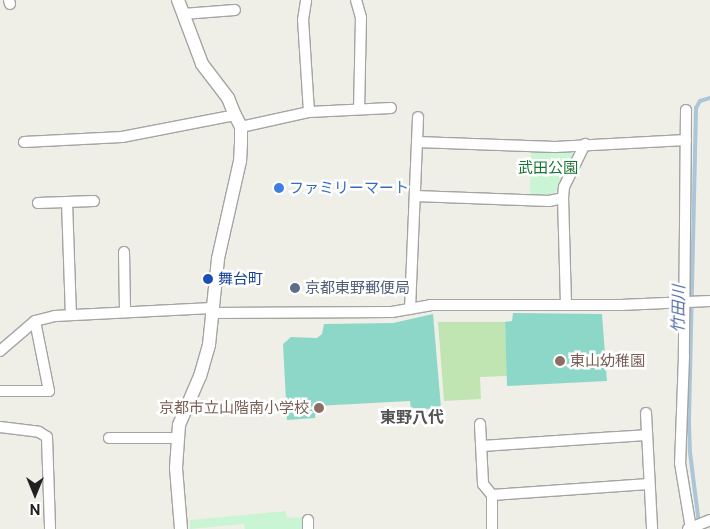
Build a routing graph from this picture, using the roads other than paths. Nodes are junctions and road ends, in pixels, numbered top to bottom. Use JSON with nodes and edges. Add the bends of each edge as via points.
{"nodes":[{"id":1,"x":178,"y":0,"type":"edge"},
{"id":2,"x":306,"y":0,"type":"edge"},
{"id":3,"x":356,"y":0,"type":"edge"},
{"id":4,"x":235,"y":10,"type":"dead end"},
{"id":5,"x":183,"y":14,"type":"junction"},
{"id":6,"x":391,"y":108,"type":"dead end"},
{"id":7,"x":359,"y":109,"type":"junction"},
{"id":8,"x":686,"y":110,"type":"dead end"},
{"id":9,"x":309,"y":112,"type":"junction"},
{"id":10,"x":418,"y":117,"type":"dead end"},
{"id":11,"x":238,"y":121,"type":"junction"},
{"id":12,"x":686,"y":140,"type":"junction"},
{"id":13,"x":24,"y":142,"type":"dead end"},
{"id":14,"x":417,"y":142,"type":"junction"},
{"id":15,"x":585,"y":144,"type":"junction"},
{"id":16,"x":415,"y":196,"type":"junction"},
{"id":17,"x":563,"y":198,"type":"junction"},
{"id":18,"x":94,"y":201,"type":"dead end"},
{"id":19,"x":67,"y":202,"type":"junction"},
{"id":20,"x":38,"y":204,"type":"dead end"},
{"id":21,"x":124,"y":252,"type":"dead end"},
{"id":22,"x":710,"y":301,"type":"edge"},
{"id":23,"x":686,"y":302,"type":"junction"},
{"id":24,"x":566,"y":304,"type":"junction"},
{"id":25,"x":410,"y":309,"type":"junction"},
{"id":26,"x":212,"y":310,"type":"junction"},
{"id":27,"x":125,"y":312,"type":"junction"},
{"id":28,"x":71,"y":315,"type":"junction"},
{"id":29,"x":35,"y":321,"type":"junction"},
{"id":30,"x":0,"y":351,"type":"edge"},
{"id":31,"x":0,"y":391,"type":"edge"},
{"id":32,"x":646,"y":413,"type":"dead end"},
{"id":33,"x":480,"y":424,"type":"dead end"},
{"id":34,"x":0,"y":427,"type":"edge"},
{"id":35,"x":646,"y":435,"type":"junction"},
{"id":36,"x":109,"y":438,"type":"dead end"},
{"id":37,"x":177,"y":438,"type":"junction"},
{"id":38,"x":482,"y":446,"type":"junction"},
{"id":39,"x":649,"y":484,"type":"junction"},
{"id":40,"x":492,"y":495,"type":"junction"},
{"id":41,"x":709,"y":520,"type":"edge"},
{"id":42,"x":692,"y":528,"type":"edge"},
{"id":43,"x":50,"y":529,"type":"edge"},
{"id":44,"x":181,"y":529,"type":"edge"},
{"id":45,"x":492,"y":529,"type":"edge"},
{"id":46,"x":652,"y":529,"type":"edge"}],
"edges":[{"from":1,"to":5,"type":"street"},
{"from":2,"to":9,"type":"street","via":[[303,20]]},
{"from":3,"to":7,"type":"street","via":[[362,17]]},
{"from":4,"to":5,"type":"street"},
{"from":5,"to":11,"type":"street","via":[[202,64],[228,98]]},
{"from":6,"to":7,"type":"street"},
{"from":7,"to":9,"type":"street"},
{"from":8,"to":12,"type":"street"},
{"from":9,"to":11,"type":"street"},
{"from":10,"to":14,"type":"street"},
{"from":11,"to":13,"type":"street","via":[[122,137]]},
{"from":11,"to":26,"type":"street","via":[[240,161],[218,259]]},
{"from":12,"to":15,"type":"street"},
{"from":12,"to":23,"type":"street"},
{"from":14,"to":15,"type":"street","via":[[555,147]]},
{"from":14,"to":16,"type":"street"},
{"from":15,"to":17,"type":"street","via":[[564,188]]},
{"from":16,"to":17,"type":"street","via":[[550,201]]},
{"from":16,"to":25,"type":"street"},
{"from":17,"to":24,"type":"street"},
{"from":18,"to":19,"type":"street"},
{"from":19,"to":20,"type":"street"},
{"from":19,"to":28,"type":"street"},
{"from":21,"to":27,"type":"street"},
{"from":22,"to":23,"type":"street"},
{"from":23,"to":24,"type":"street"},
{"from":23,"to":42,"type":"street","via":[[680,463]]},
{"from":24,"to":25,"type":"street"},
{"from":25,"to":26,"type":"street","via":[[392,312]]},
{"from":26,"to":27,"type":"street"},
{"from":26,"to":37,"type":"street","via":[[209,345]]},
{"from":27,"to":28,"type":"street"},
{"from":28,"to":29,"type":"street"},
{"from":29,"to":30,"type":"street"},
{"from":29,"to":31,"type":"street","via":[[49,392]]},
{"from":32,"to":35,"type":"street"},
{"from":33,"to":38,"type":"street"},
{"from":34,"to":43,"type":"street","via":[[39,432],[47,437]]},
{"from":35,"to":38,"type":"street"},
{"from":35,"to":39,"type":"street"},
{"from":36,"to":37,"type":"street"},
{"from":37,"to":44,"type":"street"},
{"from":38,"to":40,"type":"street","via":[[483,484]]},
{"from":39,"to":40,"type":"street"},
{"from":39,"to":46,"type":"street"},
{"from":40,"to":45,"type":"street"},
{"from":41,"to":42,"type":"street"}]}
